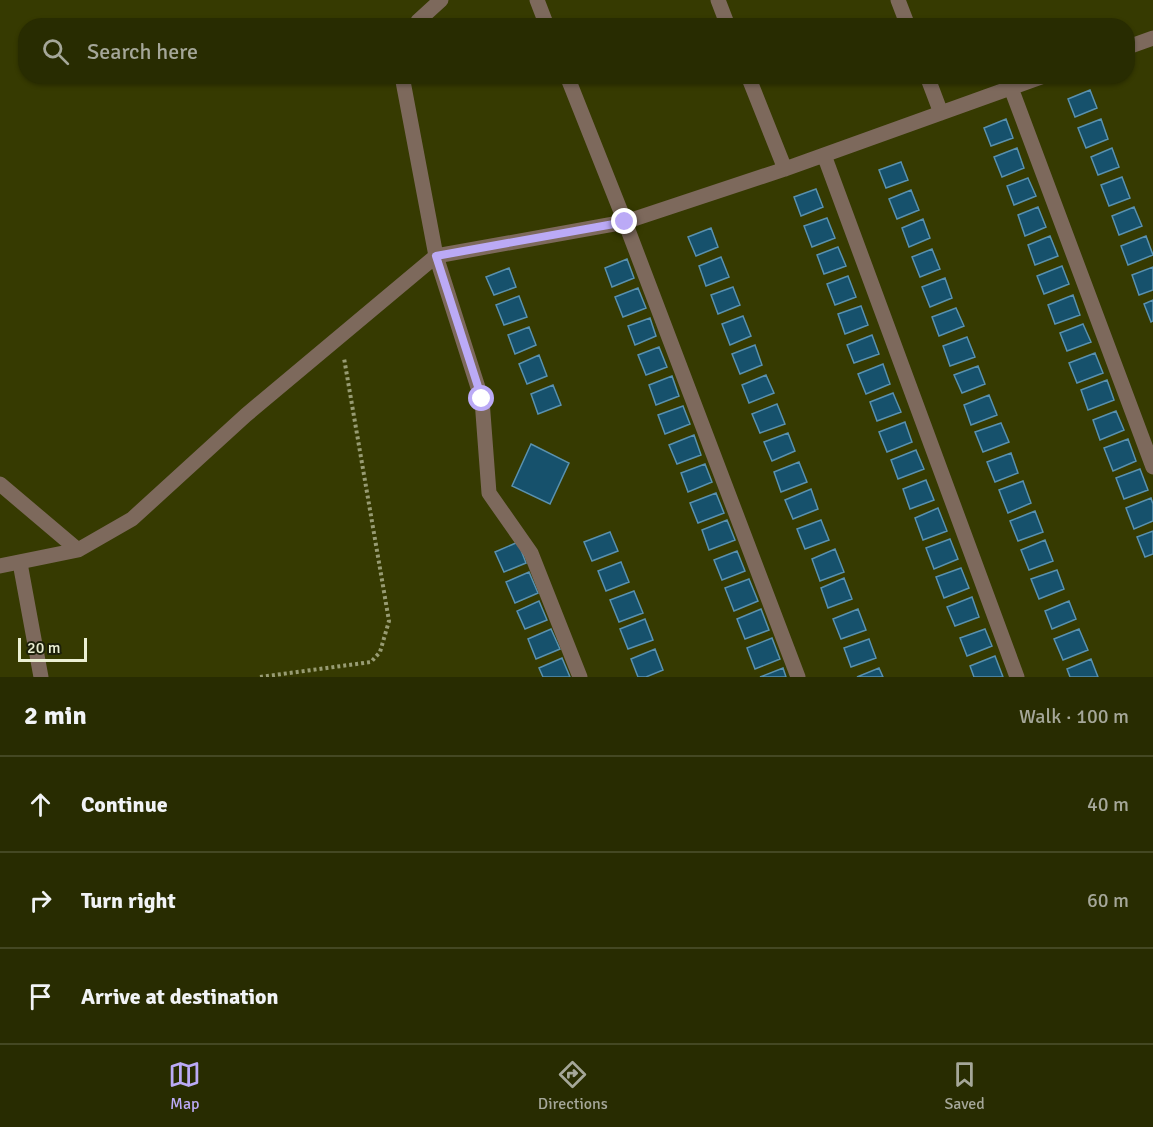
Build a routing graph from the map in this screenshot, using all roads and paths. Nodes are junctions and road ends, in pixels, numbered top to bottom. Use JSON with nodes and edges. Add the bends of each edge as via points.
{"nodes":[{"id":1,"x":441,"y":0,"type":"edge"},
{"id":2,"x":537,"y":0,"type":"edge"},
{"id":3,"x":718,"y":0,"type":"edge"},
{"id":4,"x":898,"y":0,"type":"edge"},
{"id":5,"x":421,"y":18,"type":"edge"},
{"id":6,"x":544,"y":18,"type":"edge"},
{"id":7,"x":725,"y":18,"type":"edge"},
{"id":8,"x":905,"y":18,"type":"edge"},
{"id":9,"x":1153,"y":38,"type":"edge"},
{"id":10,"x":1135,"y":44,"type":"edge"},
{"id":11,"x":404,"y":84,"type":"edge"},
{"id":12,"x":570,"y":84,"type":"edge"},
{"id":13,"x":751,"y":84,"type":"edge"},
{"id":14,"x":930,"y":84,"type":"edge"},
{"id":15,"x":1022,"y":84,"type":"edge"},
{"id":16,"x":1011,"y":88,"type":"junction"},
{"id":17,"x":941,"y":113,"type":"junction"},
{"id":18,"x":824,"y":154,"type":"junction"},
{"id":19,"x":785,"y":169,"type":"junction"},
{"id":20,"x":625,"y":222,"type":"junction"},
{"id":21,"x":436,"y":256,"type":"junction"},
{"id":22,"x":340,"y":336,"type":"junction"},
{"id":23,"x":1153,"y":467,"type":"edge"},
{"id":24,"x":0,"y":484,"type":"edge"},
{"id":25,"x":78,"y":550,"type":"junction"},
{"id":26,"x":20,"y":564,"type":"junction"},
{"id":27,"x":0,"y":566,"type":"edge"},
{"id":28,"x":41,"y":677,"type":"edge"},
{"id":29,"x":260,"y":677,"type":"edge"},
{"id":30,"x":580,"y":677,"type":"edge"},
{"id":31,"x":798,"y":677,"type":"edge"},
{"id":32,"x":1017,"y":677,"type":"edge"}],
"edges":[{"from":1,"to":5,"type":"street"},
{"from":2,"to":6,"type":"street"},
{"from":3,"to":7,"type":"street"},
{"from":4,"to":8,"type":"street"},
{"from":9,"to":10,"type":"street"},
{"from":11,"to":21,"type":"street"},
{"from":12,"to":20,"type":"street"},
{"from":13,"to":19,"type":"street"},
{"from":14,"to":17,"type":"street"},
{"from":15,"to":16,"type":"street"},
{"from":16,"to":17,"type":"street"},
{"from":16,"to":23,"type":"street"},
{"from":17,"to":18,"type":"street"},
{"from":18,"to":19,"type":"street"},
{"from":18,"to":32,"type":"street"},
{"from":19,"to":20,"type":"street"},
{"from":20,"to":21,"type":"street"},
{"from":20,"to":31,"type":"street"},
{"from":21,"to":22,"type":"street"},
{"from":21,"to":30,"type":"street","via":[[482,399],[489,493],[531,553]]},
{"from":22,"to":25,"type":"street","via":[[132,519]]},
{"from":22,"to":29,"type":"path","via":[[388,621],[380,652],[371,662]]},
{"from":24,"to":25,"type":"street"},
{"from":25,"to":26,"type":"street"},
{"from":26,"to":27,"type":"street"},
{"from":26,"to":28,"type":"street"}]}
